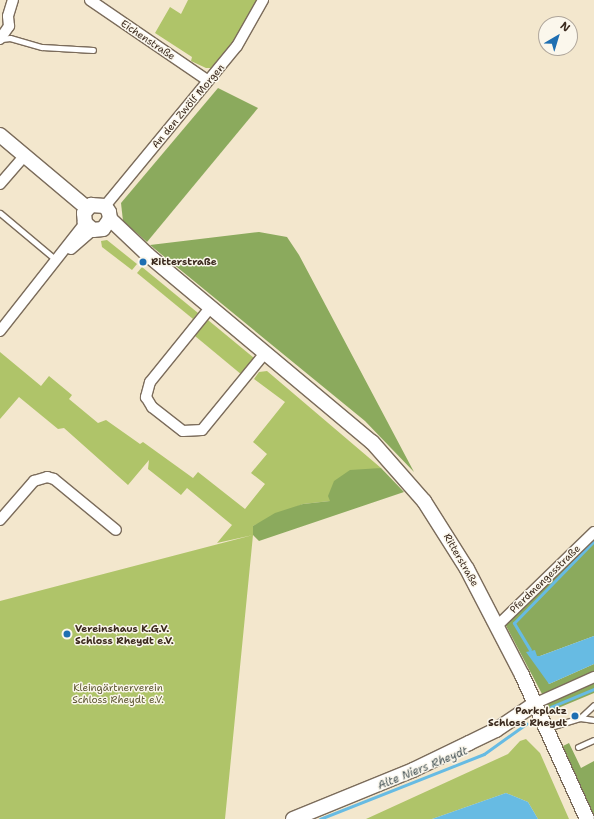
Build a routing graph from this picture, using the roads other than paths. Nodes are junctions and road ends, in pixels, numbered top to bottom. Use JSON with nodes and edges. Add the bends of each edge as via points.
{"nodes":[{"id":1,"x":13,"y":0,"type":"edge"},
{"id":2,"x":90,"y":0,"type":"edge"},
{"id":3,"x":264,"y":0,"type":"edge"},
{"id":4,"x":0,"y":39,"type":"edge"},
{"id":5,"x":93,"y":50,"type":"dead end"},
{"id":6,"x":206,"y":80,"type":"junction"},
{"id":7,"x":0,"y":135,"type":"edge"},
{"id":8,"x":24,"y":156,"type":"junction"},
{"id":9,"x":0,"y":184,"type":"edge"},
{"id":10,"x":105,"y":206,"type":"junction"},
{"id":11,"x":87,"y":208,"type":"junction"},
{"id":12,"x":0,"y":213,"type":"edge"},
{"id":13,"x":98,"y":225,"type":"junction"},
{"id":14,"x":58,"y":261,"type":"junction"},
{"id":15,"x":210,"y":308,"type":"junction"},
{"id":16,"x":0,"y":331,"type":"edge"},
{"id":17,"x":265,"y":353,"type":"junction"},
{"id":18,"x":0,"y":520,"type":"edge"},
{"id":19,"x":116,"y":530,"type":"dead end"},
{"id":20,"x":594,"y":532,"type":"edge"},
{"id":21,"x":497,"y":626,"type":"junction"},
{"id":22,"x":594,"y":677,"type":"edge"},
{"id":23,"x":532,"y":705,"type":"junction"},
{"id":24,"x":594,"y":705,"type":"edge"},
{"id":25,"x":580,"y":718,"type":"junction"},
{"id":26,"x":594,"y":720,"type":"edge"},
{"id":27,"x":547,"y":728,"type":"junction"},
{"id":28,"x":594,"y":740,"type":"edge"},
{"id":29,"x":578,"y":746,"type":"dead end"},
{"id":30,"x":293,"y":819,"type":"edge"},
{"id":31,"x":586,"y":819,"type":"edge"}],
"edges":[{"from":1,"to":4,"type":"street","via":[[8,16],[9,26]]},
{"from":2,"to":6,"type":"street","name":"Eichenstraße"},
{"from":3,"to":6,"type":"street","name":"An den Zwölf Morgen","via":[[238,46]]},
{"from":4,"to":5,"type":"lane","via":[[10,38],[42,47]]},
{"from":6,"to":10,"type":"street","name":"An den Zwölf Morgen"},
{"from":7,"to":8,"type":"main road"},
{"from":8,"to":9,"type":"street"},
{"from":8,"to":11,"type":"main road"},
{"from":10,"to":11,"type":"main road","via":[[95,204]]},
{"from":10,"to":13,"type":"main road","name":"Ritterstraße","via":[[109,212]]},
{"from":11,"to":13,"type":"main road","via":[[84,212]]},
{"from":12,"to":14,"type":"lane"},
{"from":13,"to":14,"type":"street"},
{"from":13,"to":15,"type":"main road","name":"Ritterstraße","via":[[148,256]]},
{"from":14,"to":16,"type":"street"},
{"from":15,"to":17,"type":"main road","name":"Ritterstraße"},
{"from":15,"to":17,"type":"street","via":[[150,382],[146,397],[152,407],[183,431],[202,430]]},
{"from":17,"to":21,"type":"main road","name":"Ritterstraße","via":[[361,432],[405,477],[440,524]]},
{"from":18,"to":19,"type":"street","via":[[34,481],[46,477],[54,479]]},
{"from":20,"to":21,"type":"street","name":"Pferdmengesstraße"},
{"from":21,"to":23,"type":"main road","name":"Ritterstraße"},
{"from":22,"to":23,"type":"street"},
{"from":23,"to":27,"type":"main road","name":"Ritterstraße"},
{"from":23,"to":30,"type":"main road","via":[[496,730],[413,770]]},
{"from":24,"to":25,"type":"lane"},
{"from":25,"to":26,"type":"lane"},
{"from":25,"to":27,"type":"lane"},
{"from":27,"to":31,"type":"main road","name":"Ritterstraße"},
{"from":28,"to":29,"type":"lane"}]}
